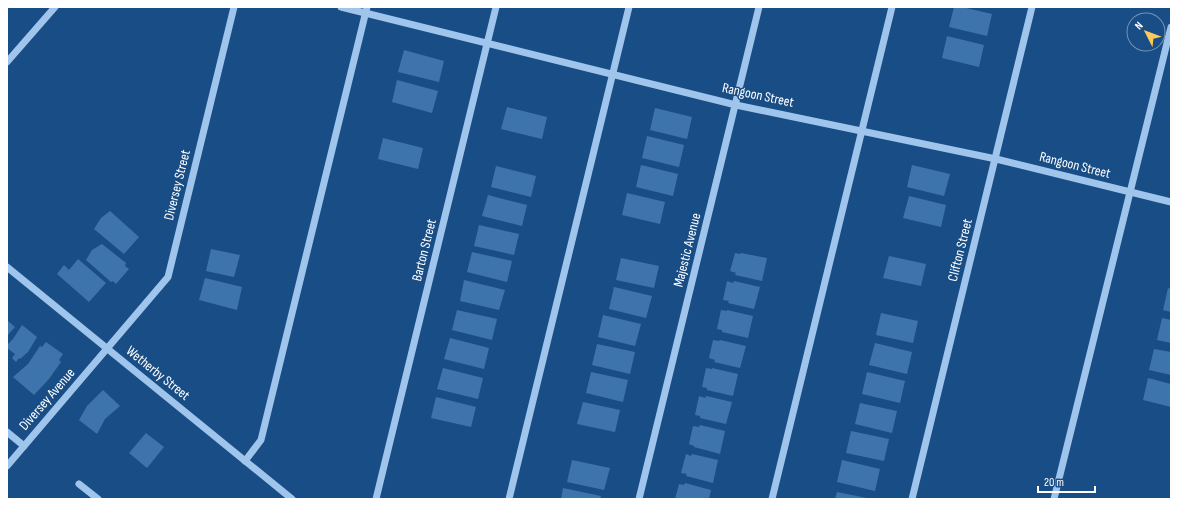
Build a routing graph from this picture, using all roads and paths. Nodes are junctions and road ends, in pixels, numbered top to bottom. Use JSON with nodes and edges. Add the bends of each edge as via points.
{"nodes":[{"id":1,"x":55,"y":7,"type":"edge"},
{"id":2,"x":234,"y":7,"type":"edge"},
{"id":3,"x":341,"y":7,"type":"edge"},
{"id":4,"x":496,"y":7,"type":"edge"},
{"id":5,"x":629,"y":7,"type":"edge"},
{"id":6,"x":759,"y":7,"type":"edge"},
{"id":7,"x":892,"y":7,"type":"edge"},
{"id":8,"x":1032,"y":7,"type":"edge"},
{"id":9,"x":366,"y":10,"type":"edge"},
{"id":10,"x":1171,"y":27,"type":"edge"},
{"id":11,"x":487,"y":44,"type":"junction"},
{"id":12,"x":7,"y":62,"type":"edge"},
{"id":13,"x":613,"y":75,"type":"junction"},
{"id":14,"x":736,"y":105,"type":"junction"},
{"id":15,"x":862,"y":131,"type":"junction"},
{"id":16,"x":996,"y":159,"type":"junction"},
{"id":17,"x":1131,"y":192,"type":"junction"},
{"id":18,"x":1171,"y":202,"type":"edge"},
{"id":19,"x":7,"y":267,"type":"edge"},
{"id":20,"x":107,"y":349,"type":"junction"},
{"id":21,"x":7,"y":432,"type":"edge"},
{"id":22,"x":24,"y":446,"type":"junction"},
{"id":23,"x":246,"y":461,"type":"junction"},
{"id":24,"x":7,"y":466,"type":"edge"},
{"id":25,"x":79,"y":484,"type":"dead end"},
{"id":26,"x":98,"y":499,"type":"edge"},
{"id":27,"x":292,"y":499,"type":"edge"},
{"id":28,"x":376,"y":499,"type":"edge"},
{"id":29,"x":509,"y":499,"type":"edge"},
{"id":30,"x":639,"y":499,"type":"edge"},
{"id":31,"x":772,"y":499,"type":"edge"},
{"id":32,"x":912,"y":499,"type":"edge"},
{"id":33,"x":1054,"y":499,"type":"edge"}],
"edges":[{"from":1,"to":12,"type":"street"},
{"from":2,"to":20,"type":"street","name":"Diversey Street","via":[[168,278]]},
{"from":3,"to":9,"type":"street","name":"Rangoon Street"},
{"from":4,"to":11,"type":"street","name":"Barton Street"},
{"from":5,"to":13,"type":"street"},
{"from":6,"to":14,"type":"street","name":"Majestic Avenue"},
{"from":7,"to":15,"type":"street"},
{"from":8,"to":16,"type":"street","name":"Clifton Street"},
{"from":9,"to":11,"type":"street","name":"Rangoon Street"},
{"from":9,"to":23,"type":"street","via":[[261,440]]},
{"from":10,"to":17,"type":"street"},
{"from":11,"to":13,"type":"street","name":"Rangoon Street"},
{"from":11,"to":28,"type":"street","name":"Barton Street"},
{"from":13,"to":14,"type":"street","name":"Rangoon Street"},
{"from":13,"to":29,"type":"street"},
{"from":14,"to":15,"type":"street","name":"Rangoon Street"},
{"from":14,"to":30,"type":"street","name":"Majestic Avenue"},
{"from":15,"to":16,"type":"street","name":"Rangoon Street"},
{"from":15,"to":31,"type":"street"},
{"from":16,"to":17,"type":"street","name":"Rangoon Street"},
{"from":16,"to":32,"type":"street","name":"Clifton Street"},
{"from":17,"to":18,"type":"street","name":"Rangoon Street"},
{"from":17,"to":33,"type":"street"},
{"from":19,"to":20,"type":"street","name":"Wetherby Street"},
{"from":20,"to":22,"type":"street","name":"Diversey Avenue"},
{"from":20,"to":23,"type":"street","name":"Wetherby Street"},
{"from":21,"to":22,"type":"street"},
{"from":22,"to":24,"type":"street","name":"Diversey Avenue"},
{"from":23,"to":27,"type":"street","name":"Wetherby Street"},
{"from":25,"to":26,"type":"street"}]}
